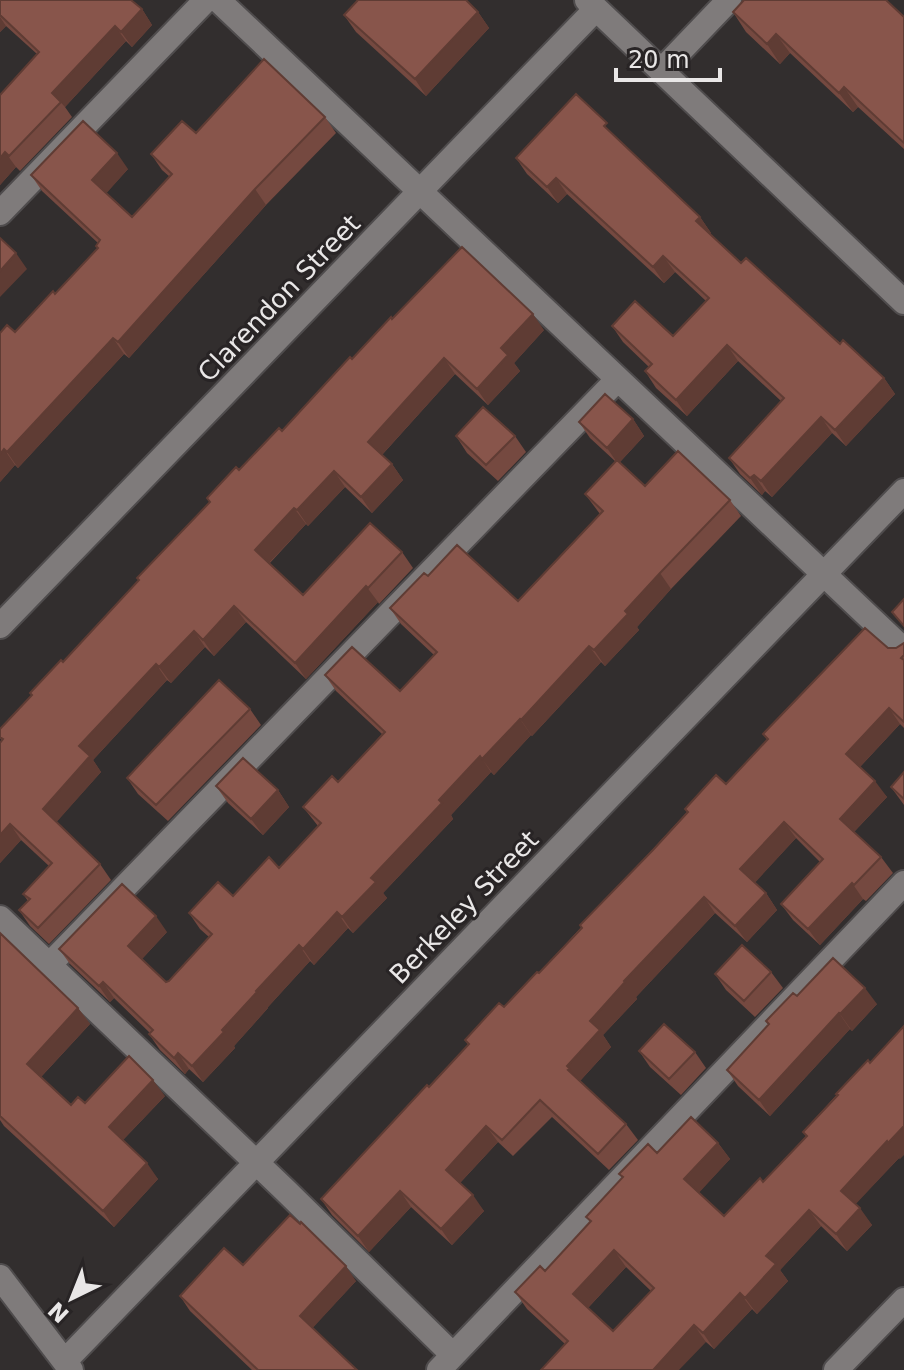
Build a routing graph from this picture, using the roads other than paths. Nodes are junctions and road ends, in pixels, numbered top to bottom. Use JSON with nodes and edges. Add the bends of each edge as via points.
{"nodes":[{"id":1,"x":206,"y":0,"type":"edge"},
{"id":2,"x":218,"y":0,"type":"edge"},
{"id":3,"x":729,"y":0,"type":"edge"},
{"id":4,"x":592,"y":4,"type":"edge"},
{"id":5,"x":661,"y":71,"type":"junction"},
{"id":6,"x":420,"y":193,"type":"junction"},
{"id":7,"x":0,"y":213,"type":"edge"},
{"id":8,"x":904,"y":302,"type":"edge"},
{"id":9,"x":617,"y":380,"type":"junction"},
{"id":10,"x":904,"y":491,"type":"edge"},
{"id":11,"x":823,"y":575,"type":"junction"},
{"id":12,"x":0,"y":626,"type":"edge"},
{"id":13,"x":904,"y":650,"type":"edge"},
{"id":14,"x":904,"y":883,"type":"edge"},
{"id":15,"x":0,"y":918,"type":"edge"},
{"id":16,"x":50,"y":964,"type":"junction"},
{"id":17,"x":256,"y":1163,"type":"junction"},
{"id":18,"x":0,"y":1277,"type":"edge"},
{"id":19,"x":904,"y":1300,"type":"edge"},
{"id":20,"x":446,"y":1362,"type":"edge"},
{"id":21,"x":68,"y":1365,"type":"edge"},
{"id":22,"x":843,"y":1368,"type":"edge"}],
"edges":[{"from":1,"to":7,"type":"street"},
{"from":2,"to":6,"type":"street"},
{"from":3,"to":5,"type":"street"},
{"from":4,"to":5,"type":"street"},
{"from":4,"to":6,"type":"street","name":"Clarendon Street"},
{"from":5,"to":8,"type":"street"},
{"from":6,"to":9,"type":"street"},
{"from":6,"to":12,"type":"street","name":"Clarendon Street"},
{"from":9,"to":11,"type":"street"},
{"from":9,"to":16,"type":"street"},
{"from":10,"to":11,"type":"street","name":"Berkeley Street"},
{"from":11,"to":13,"type":"street"},
{"from":11,"to":17,"type":"street","name":"Berkeley Street"},
{"from":14,"to":20,"type":"street"},
{"from":15,"to":16,"type":"street"},
{"from":16,"to":17,"type":"street"},
{"from":17,"to":20,"type":"street"},
{"from":17,"to":21,"type":"street","name":"Berkeley Street"},
{"from":18,"to":21,"type":"street"},
{"from":19,"to":22,"type":"street"}]}
